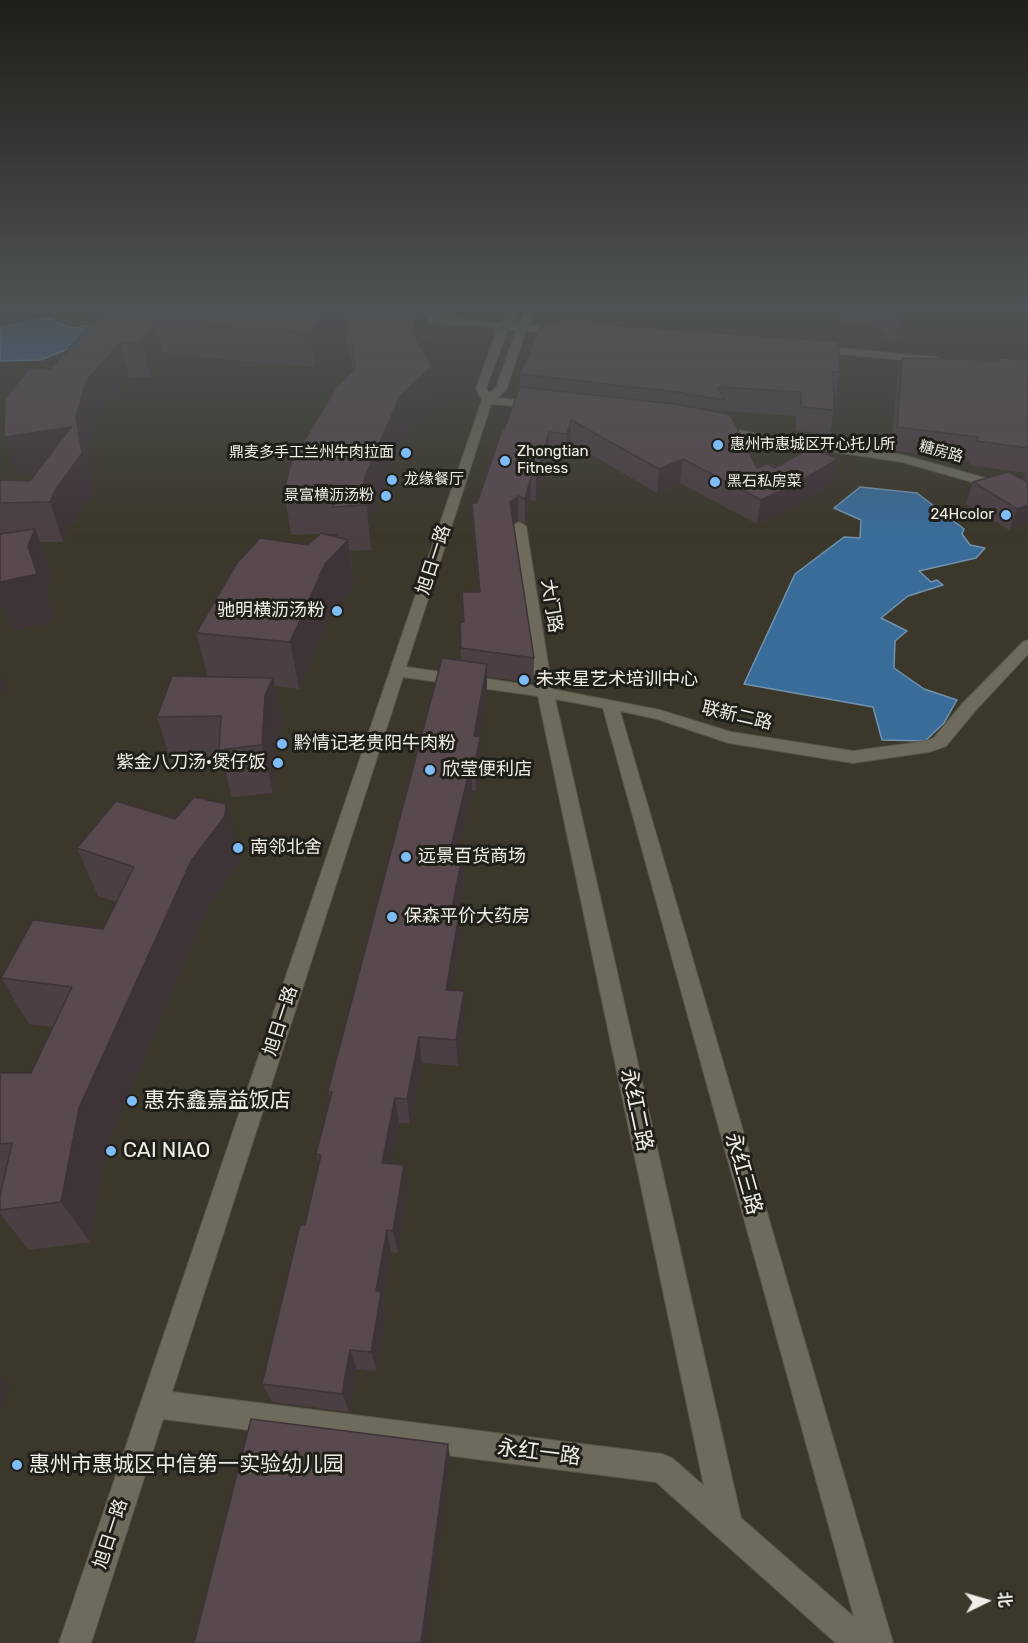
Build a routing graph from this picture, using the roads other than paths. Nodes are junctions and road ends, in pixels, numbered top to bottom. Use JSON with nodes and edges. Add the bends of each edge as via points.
{"nodes":[{"id":1,"x":483,"y":384,"type":"edge"},
{"id":2,"x":503,"y":384,"type":"edge"},
{"id":3,"x":487,"y":400,"type":"junction"},
{"id":4,"x":555,"y":406,"type":"edge"},
{"id":5,"x":704,"y":426,"type":"edge"},
{"id":6,"x":1028,"y":494,"type":"edge"},
{"id":7,"x":519,"y":526,"type":"edge"},
{"id":8,"x":1028,"y":645,"type":"edge"},
{"id":9,"x":397,"y":671,"type":"junction"},
{"id":10,"x":544,"y":692,"type":"junction"},
{"id":11,"x":609,"y":705,"type":"junction"},
{"id":12,"x":154,"y":1404,"type":"junction"},
{"id":13,"x":728,"y":1528,"type":"junction"},
{"id":14,"x":75,"y":1643,"type":"edge"},
{"id":15,"x":860,"y":1643,"type":"edge"},
{"id":16,"x":878,"y":1643,"type":"edge"}],
"edges":[{"from":1,"to":3,"type":"street","name":"旭日一路"},
{"from":2,"to":3,"type":"street","name":"旭日一路"},
{"from":3,"to":4,"type":"street"},
{"from":3,"to":9,"type":"street","name":"旭日一路"},
{"from":5,"to":6,"type":"street","name":"糖房路","via":[[903,459]]},
{"from":7,"to":10,"type":"street","name":"大门路"},
{"from":8,"to":11,"type":"street","name":"联新二路","via":[[939,743],[862,757],[735,738]]},
{"from":9,"to":10,"type":"street","name":"联新二路"},
{"from":9,"to":12,"type":"street","name":"旭日一路"},
{"from":10,"to":11,"type":"street","name":"联新二路"},
{"from":10,"to":13,"type":"street","name":"永红二路"},
{"from":11,"to":16,"type":"street","name":"永红三路"},
{"from":12,"to":13,"type":"street","name":"永红一路","via":[[662,1468]]},
{"from":12,"to":14,"type":"street","name":"旭日一路"},
{"from":13,"to":15,"type":"street","name":"永红一路"}]}
